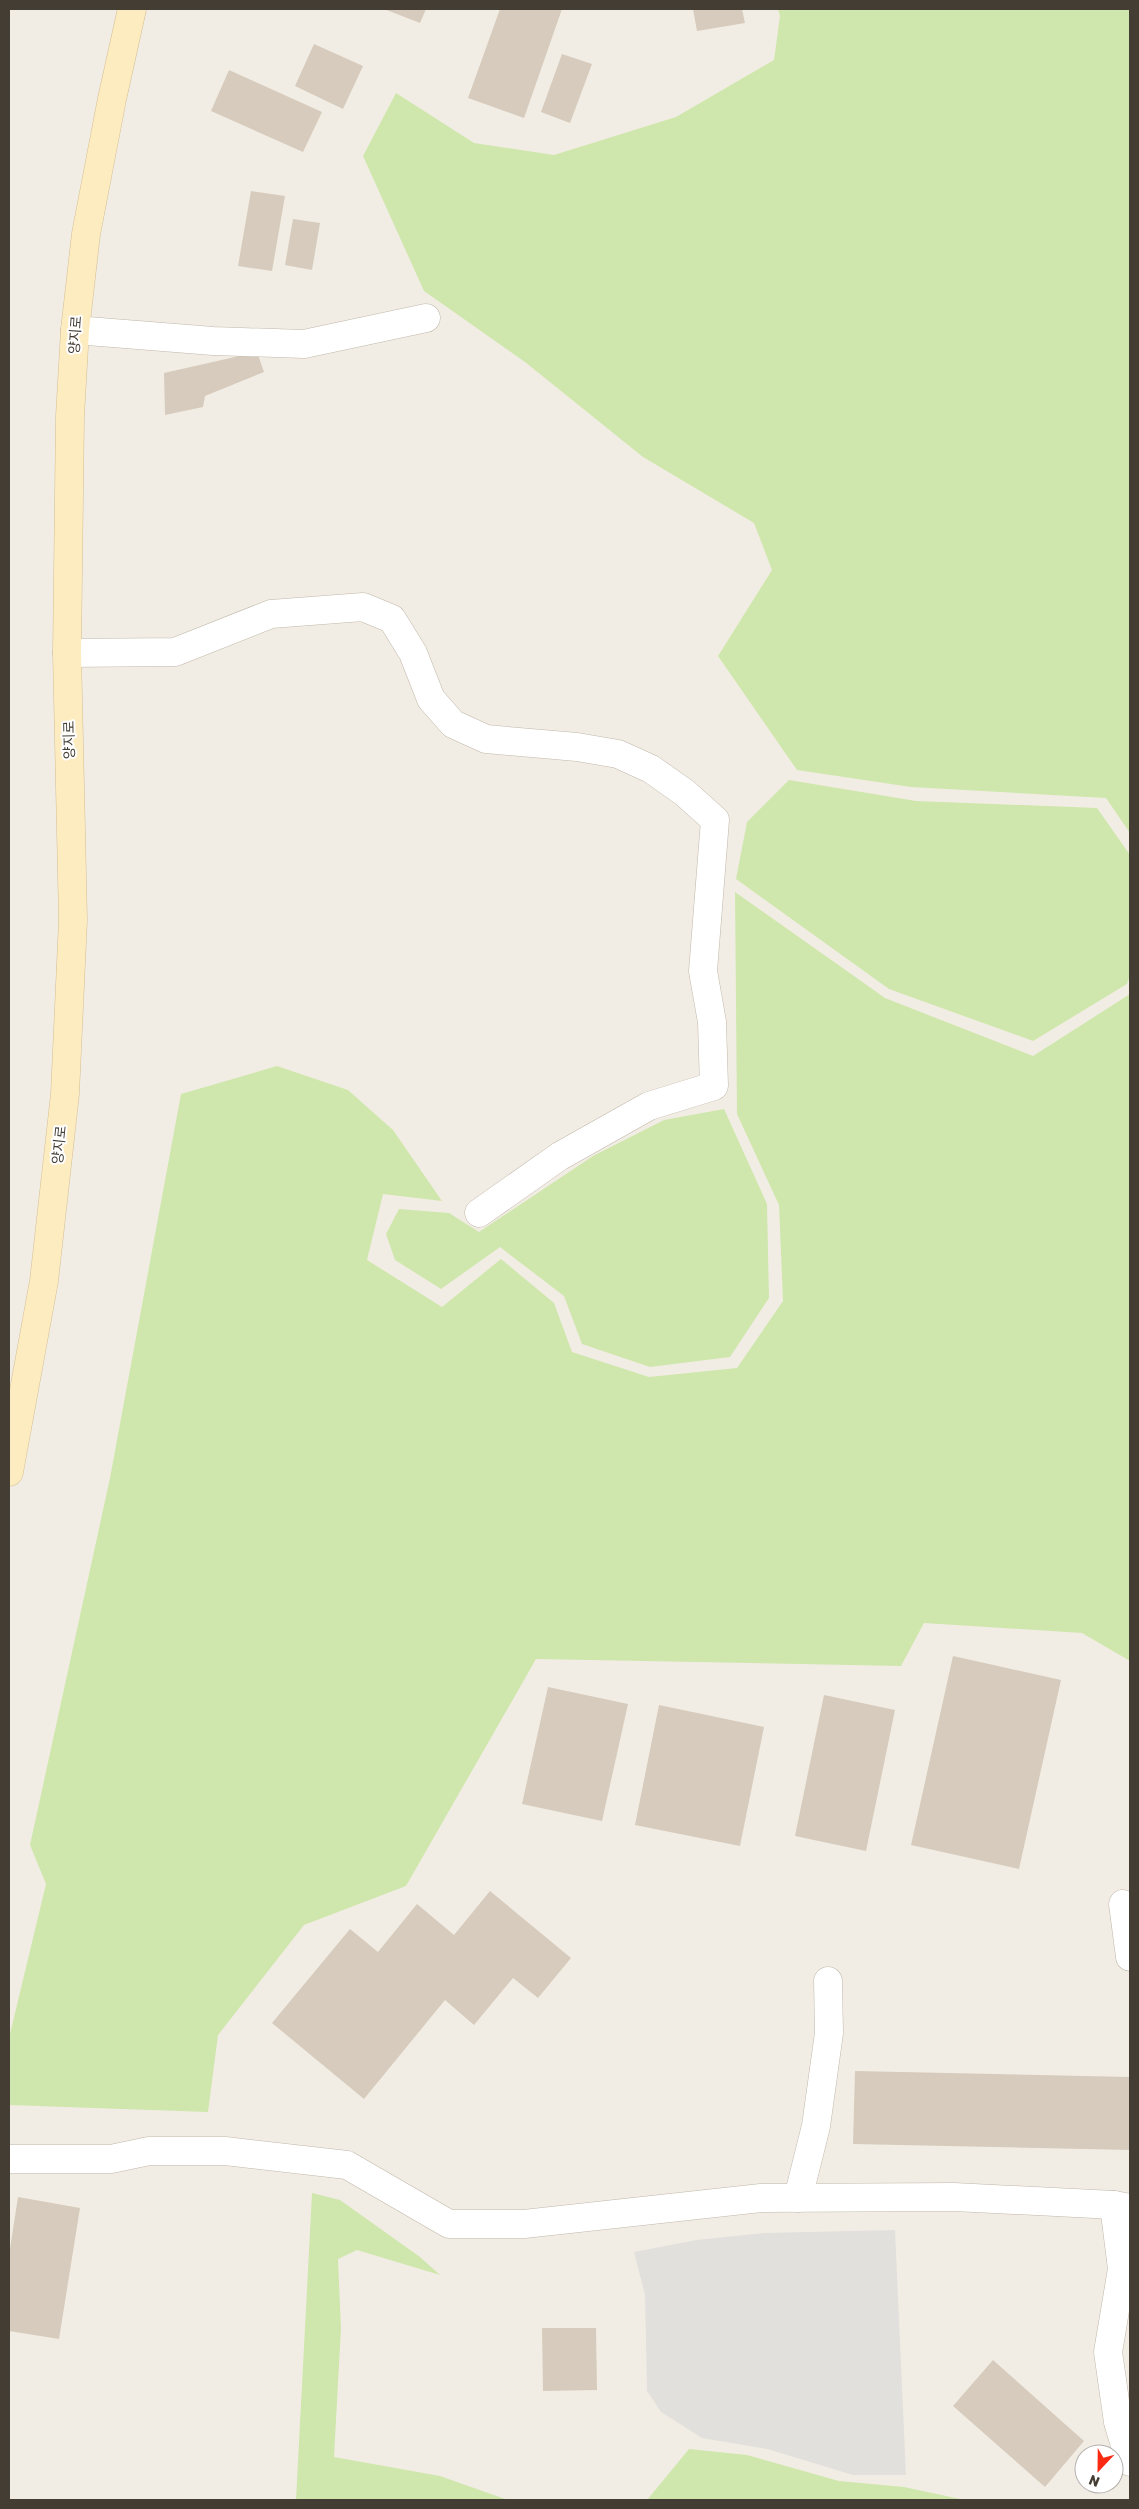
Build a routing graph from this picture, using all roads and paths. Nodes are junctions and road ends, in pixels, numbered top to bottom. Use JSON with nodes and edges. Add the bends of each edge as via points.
{"nodes":[{"id":1,"x":132,"y":9,"type":"edge"},
{"id":2,"x":426,"y":318,"type":"dead end"},
{"id":3,"x":75,"y":330,"type":"junction"},
{"id":4,"x":67,"y":653,"type":"junction"},
{"id":5,"x":480,"y":1213,"type":"dead end"},
{"id":6,"x":9,"y":1472,"type":"edge"},
{"id":7,"x":1123,"y":1904,"type":"dead end"},
{"id":8,"x":1130,"y":1957,"type":"edge"},
{"id":9,"x":828,"y":1981,"type":"dead end"},
{"id":10,"x":9,"y":2159,"type":"edge"},
{"id":11,"x":798,"y":2198,"type":"junction"},
{"id":12,"x":1122,"y":2206,"type":"edge"},
{"id":13,"x":1130,"y":2462,"type":"edge"}],
"edges":[{"from":1,"to":3,"type":"street","name":"양지로","via":[[86,234]]},
{"from":2,"to":3,"type":"street","via":[[304,344]]},
{"from":3,"to":4,"type":"street","name":"양지로","via":[[70,426]]},
{"from":4,"to":5,"type":"street","via":[[175,652],[271,614],[363,607],[392,618],[413,653],[431,699],[453,724],[486,739],[577,746],[618,754],[651,769],[715,820],[703,971],[712,1022],[714,1086],[649,1106],[560,1156]]},
{"from":4,"to":6,"type":"street","name":"양지로","via":[[74,920],[65,1094],[44,1281]]},
{"from":7,"to":8,"type":"street"},
{"from":9,"to":11,"type":"street","via":[[829,2033],[816,2126]]},
{"from":10,"to":11,"type":"street","via":[[111,2159],[149,2151],[225,2151],[347,2164],[449,2224],[524,2224],[761,2198]]},
{"from":11,"to":12,"type":"street","via":[[954,2197]]},
{"from":12,"to":13,"type":"street","via":[[1122,2268],[1108,2352],[1118,2422]]}]}
